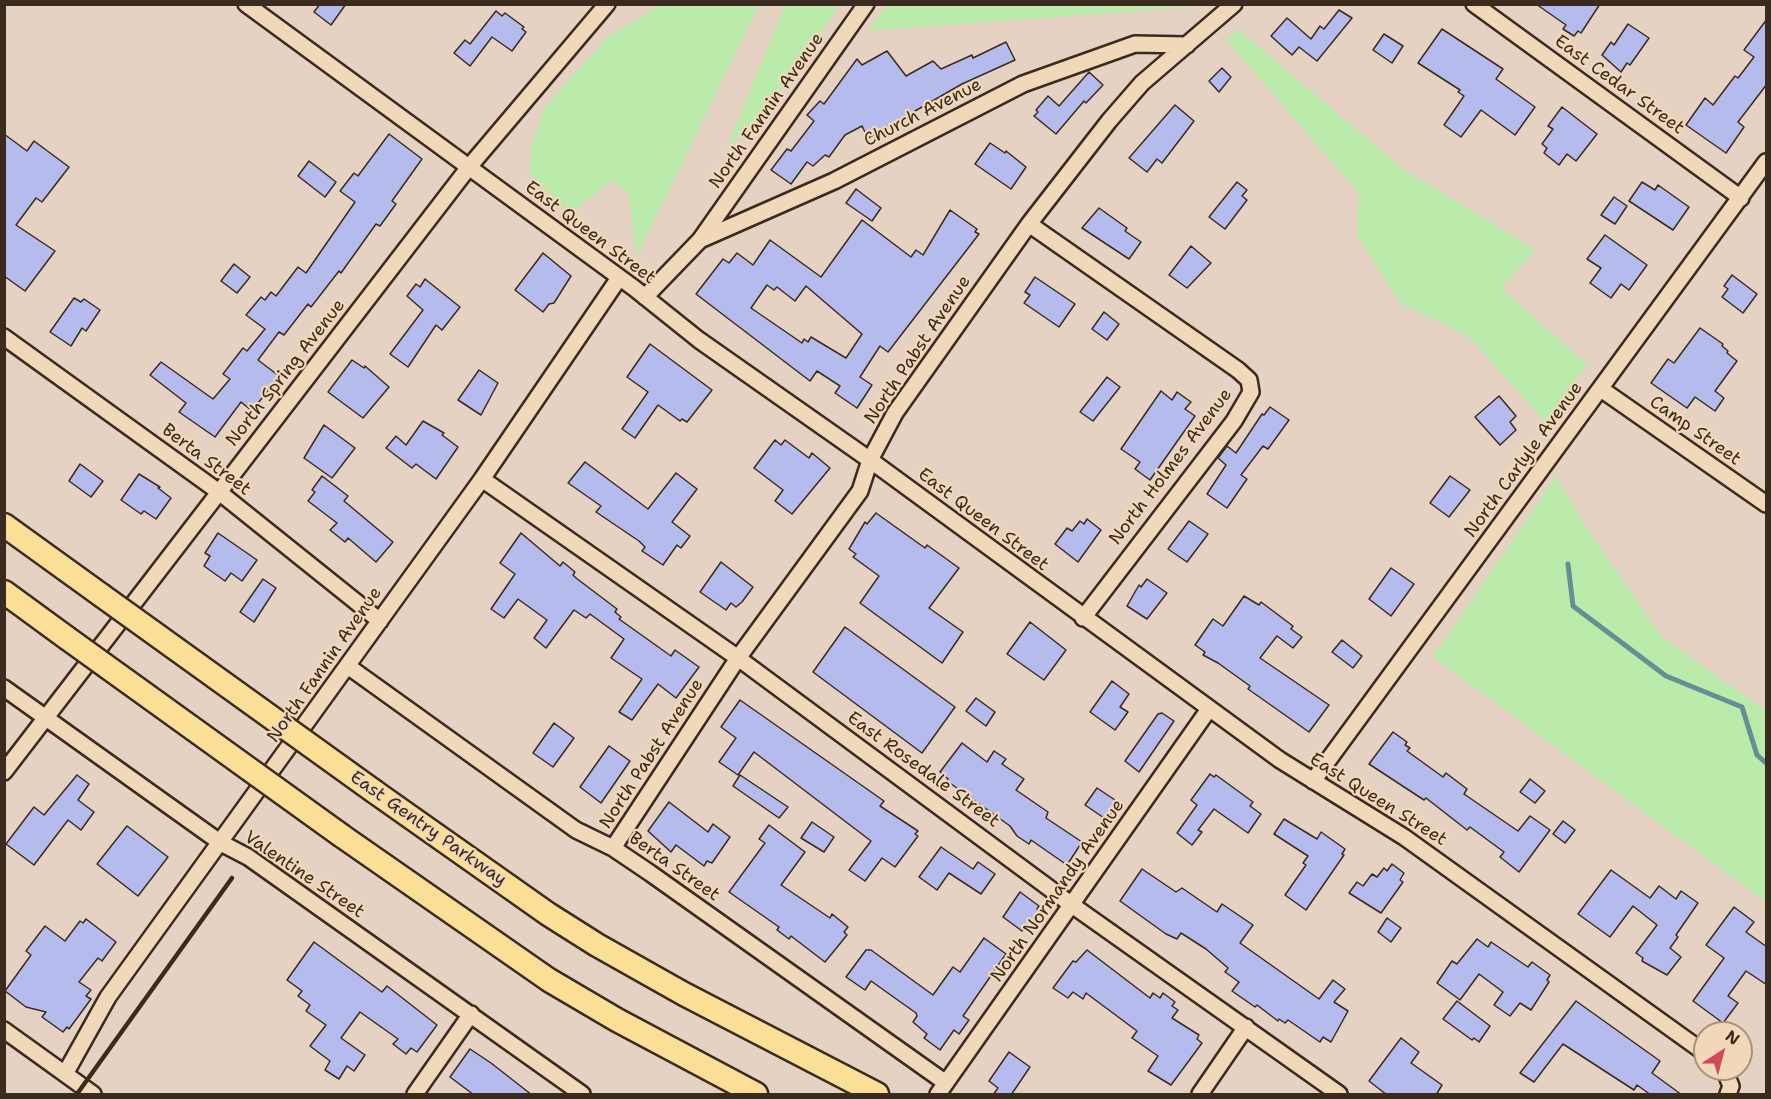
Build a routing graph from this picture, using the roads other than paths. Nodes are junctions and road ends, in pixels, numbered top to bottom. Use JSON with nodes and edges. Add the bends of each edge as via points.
{"nodes":[{"id":1,"x":246,"y":4,"type":"edge"},
{"id":2,"x":607,"y":4,"type":"edge"},
{"id":3,"x":866,"y":4,"type":"edge"},
{"id":4,"x":1234,"y":4,"type":"edge"},
{"id":5,"x":1474,"y":4,"type":"edge"},
{"id":6,"x":1187,"y":45,"type":"junction"},
{"id":7,"x":1767,"y":162,"type":"edge"},
{"id":8,"x":469,"y":167,"type":"junction"},
{"id":9,"x":1741,"y":198,"type":"junction"},
{"id":10,"x":1029,"y":224,"type":"junction"},
{"id":11,"x":700,"y":240,"type":"junction"},
{"id":12,"x":619,"y":278,"type":"junction"},
{"id":13,"x":645,"y":297,"type":"junction"},
{"id":14,"x":4,"y":337,"type":"edge"},
{"id":15,"x":1601,"y":389,"type":"junction"},
{"id":16,"x":870,"y":460,"type":"junction"},
{"id":17,"x":482,"y":479,"type":"junction"},
{"id":18,"x":219,"y":492,"type":"junction"},
{"id":19,"x":1767,"y":504,"type":"edge"},
{"id":20,"x":4,"y":525,"type":"edge"},
{"id":21,"x":4,"y":592,"type":"edge"},
{"id":22,"x":1083,"y":618,"type":"junction"},
{"id":23,"x":380,"y":621,"type":"junction"},
{"id":24,"x":738,"y":658,"type":"junction"},
{"id":25,"x":349,"y":667,"type":"junction"},
{"id":26,"x":4,"y":688,"type":"edge"},
{"id":27,"x":1209,"y":709,"type":"junction"},
{"id":28,"x":45,"y":718,"type":"junction"},
{"id":29,"x":4,"y":772,"type":"edge"},
{"id":30,"x":1312,"y":781,"type":"junction"},
{"id":31,"x":221,"y":843,"type":"junction"},
{"id":32,"x":613,"y":848,"type":"junction"},
{"id":33,"x":1072,"y":905,"type":"junction"},
{"id":34,"x":471,"y":1014,"type":"junction"},
{"id":35,"x":1246,"y":1027,"type":"junction"},
{"id":36,"x":4,"y":1030,"type":"edge"},
{"id":37,"x":1693,"y":1044,"type":"edge"},
{"id":38,"x":65,"y":1074,"type":"junction"},
{"id":39,"x":942,"y":1089,"type":"edge"},
{"id":40,"x":93,"y":1095,"type":"edge"},
{"id":41,"x":415,"y":1095,"type":"edge"},
{"id":42,"x":582,"y":1095,"type":"edge"},
{"id":43,"x":756,"y":1095,"type":"edge"},
{"id":44,"x":877,"y":1095,"type":"edge"},
{"id":45,"x":1200,"y":1095,"type":"edge"},
{"id":46,"x":1339,"y":1095,"type":"edge"}],
"edges":[{"from":1,"to":8,"type":"street","name":"East Queen Street"},
{"from":2,"to":8,"type":"street","name":"North Spring Avenue"},
{"from":3,"to":11,"type":"street","name":"North Fannin Avenue"},
{"from":4,"to":6,"type":"street"},
{"from":5,"to":9,"type":"street","name":"East Cedar Street"},
{"from":6,"to":10,"type":"street","name":"North Pabst Avenue","via":[[1142,83]]},
{"from":6,"to":11,"type":"street","name":"Church Avenue","via":[[1135,44],[1023,84],[834,181]]},
{"from":7,"to":9,"type":"street","name":"North Carlyle Avenue"},
{"from":8,"to":12,"type":"street","name":"East Queen Street"},
{"from":8,"to":18,"type":"street","name":"North Spring Avenue"},
{"from":9,"to":15,"type":"street","name":"North Carlyle Avenue"},
{"from":10,"to":16,"type":"street","name":"North Pabst Avenue","via":[[895,413]]},
{"from":10,"to":22,"type":"street","name":"North Holmes Avenue","via":[[1238,370],[1249,380],[1251,392],[1234,421]]},
{"from":11,"to":13,"type":"street","name":"Church Avenue"},
{"from":12,"to":13,"type":"street","name":"East Queen Street"},
{"from":12,"to":17,"type":"street","name":"North Fannin Avenue"},
{"from":13,"to":16,"type":"street","name":"East Queen Street","via":[[699,340]]},
{"from":14,"to":18,"type":"street","name":"Berta Street"},
{"from":15,"to":19,"type":"street","name":"Camp Street"},
{"from":15,"to":30,"type":"street","name":"North Carlyle Avenue"},
{"from":16,"to":22,"type":"street","name":"East Queen Street"},
{"from":16,"to":24,"type":"street","name":"North Pabst Avenue","via":[[860,491]]},
{"from":17,"to":23,"type":"street","name":"North Fannin Avenue"},
{"from":17,"to":24,"type":"street","name":"East Rosedale Street"},
{"from":18,"to":23,"type":"street","name":"Berta Street"},
{"from":18,"to":28,"type":"street","name":"North Spring Avenue"},
{"from":20,"to":44,"type":"main road","name":"East Gentry Parkway","bridge":true,"via":[[548,914],[674,989]]},
{"from":21,"to":43,"type":"main road","bridge":true,"via":[[549,980]]},
{"from":22,"to":27,"type":"street","name":"East Queen Street"},
{"from":23,"to":25,"type":"street","name":"North Fannin Avenue"},
{"from":24,"to":32,"type":"street","name":"North Pabst Avenue"},
{"from":24,"to":33,"type":"street","name":"East Rosedale Street"},
{"from":25,"to":31,"type":"street","name":"North Fannin Avenue"},
{"from":25,"to":32,"type":"street","name":"Berta Street","via":[[576,830]]},
{"from":26,"to":28,"type":"street","name":"Valentine Street"},
{"from":27,"to":30,"type":"street","name":"East Queen Street"},
{"from":27,"to":33,"type":"street","name":"North Normandy Avenue"},
{"from":28,"to":29,"type":"street","name":"North Spring Avenue"},
{"from":28,"to":31,"type":"street","name":"Valentine Street"},
{"from":30,"to":37,"type":"street","name":"East Queen Street","via":[[1404,837]]},
{"from":31,"to":34,"type":"street","name":"Valentine Street","via":[[248,857]]},
{"from":31,"to":38,"type":"street","name":"North Fannin Avenue","via":[[108,997]]},
{"from":32,"to":39,"type":"street","name":"Berta Street"},
{"from":33,"to":35,"type":"street","name":"East Rosedale Street"},
{"from":33,"to":39,"type":"street","name":"North Normandy Avenue"},
{"from":34,"to":41,"type":"street"},
{"from":34,"to":42,"type":"street","name":"Valentine Street"},
{"from":35,"to":45,"type":"street"},
{"from":35,"to":46,"type":"street","name":"East Rosedale Street"},
{"from":36,"to":38,"type":"street"},
{"from":38,"to":40,"type":"street"}]}
